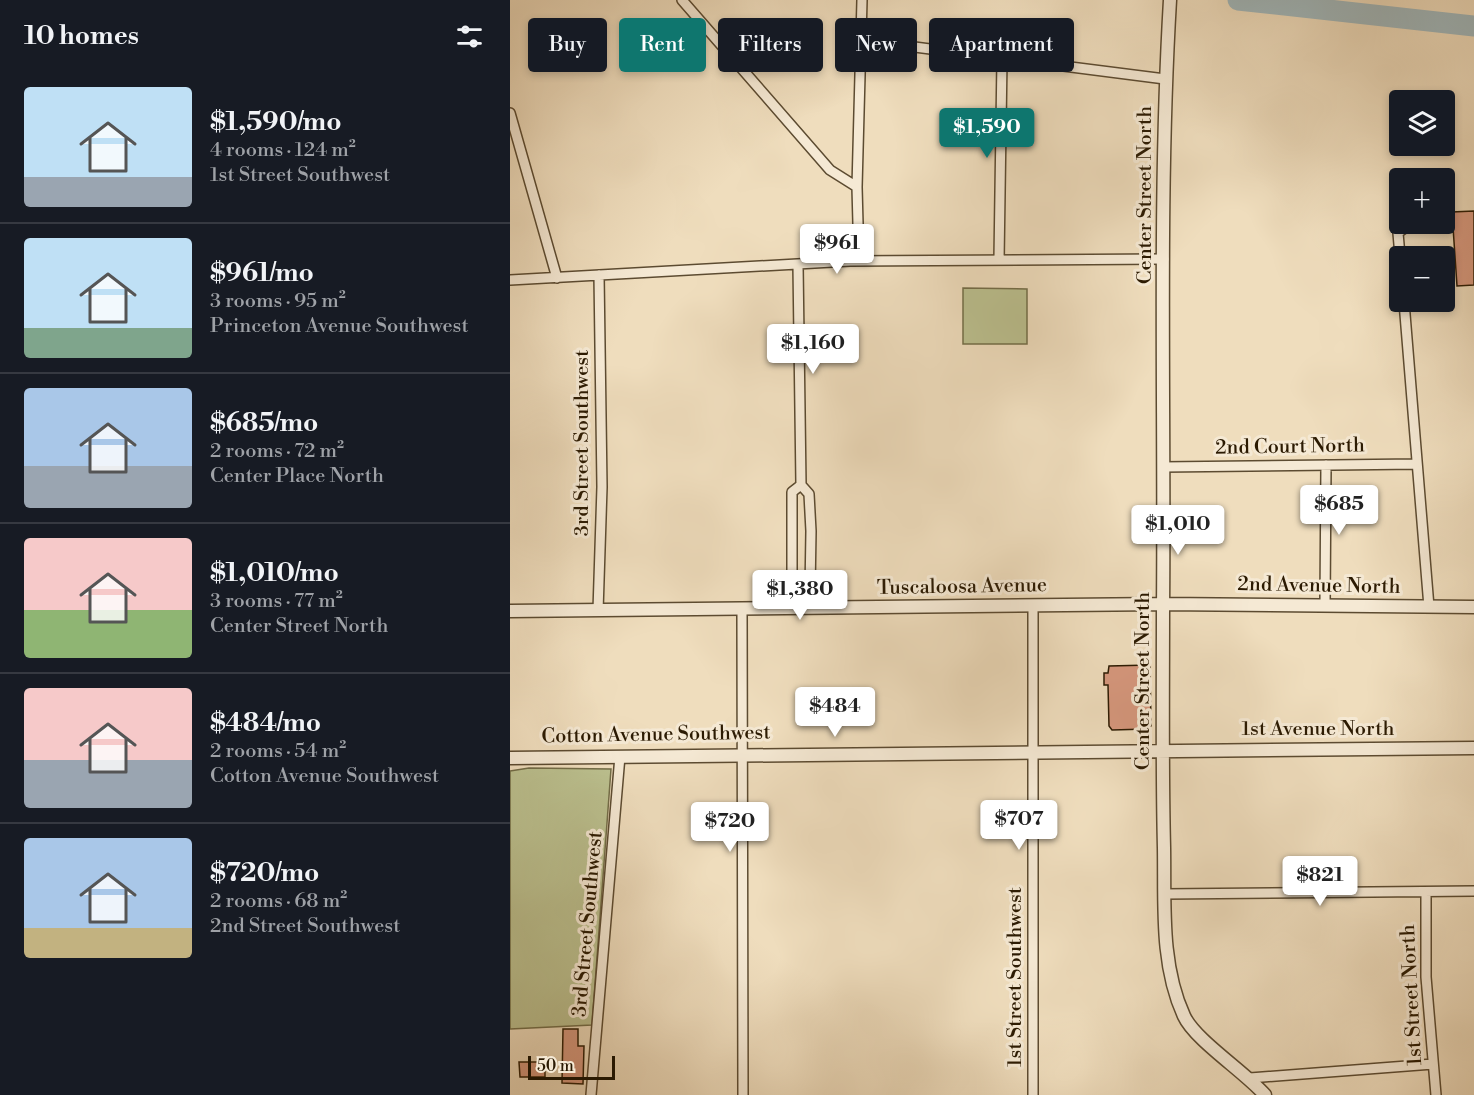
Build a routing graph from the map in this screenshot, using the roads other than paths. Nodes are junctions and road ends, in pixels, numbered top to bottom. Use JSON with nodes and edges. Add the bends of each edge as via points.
{"nodes":[{"id":1,"x":682,"y":0,"type":"edge"},
{"id":2,"x":862,"y":0,"type":"edge"},
{"id":3,"x":1170,"y":0,"type":"edge"},
{"id":4,"x":861,"y":18,"type":"edge"},
{"id":5,"x":1074,"y":68,"type":"edge"},
{"id":6,"x":859,"y":72,"type":"edge"},
{"id":7,"x":1002,"y":72,"type":"edge"},
{"id":8,"x":1165,"y":79,"type":"junction"},
{"id":9,"x":510,"y":113,"type":"edge"},
{"id":10,"x":857,"y":188,"type":"junction"},
{"id":11,"x":1164,"y":258,"type":"junction"},
{"id":12,"x":999,"y":260,"type":"junction"},
{"id":13,"x":859,"y":261,"type":"junction"},
{"id":14,"x":798,"y":265,"type":"junction"},
{"id":15,"x":599,"y":275,"type":"junction"},
{"id":16,"x":557,"y":278,"type":"junction"},
{"id":17,"x":510,"y":280,"type":"edge"},
{"id":18,"x":1405,"y":312,"type":"edge"},
{"id":19,"x":1417,"y":464,"type":"junction"},
{"id":20,"x":1326,"y":465,"type":"junction"},
{"id":21,"x":1163,"y":467,"type":"junction"},
{"id":22,"x":801,"y":485,"type":"junction"},
{"id":23,"x":1163,"y":604,"type":"junction"},
{"id":24,"x":1033,"y":606,"type":"junction"},
{"id":25,"x":1325,"y":606,"type":"junction"},
{"id":26,"x":1429,"y":607,"type":"junction"},
{"id":27,"x":1474,"y":607,"type":"edge"},
{"id":28,"x":803,"y":608,"type":"junction"},
{"id":29,"x":742,"y":610,"type":"junction"},
{"id":30,"x":510,"y":611,"type":"edge"},
{"id":31,"x":598,"y":611,"type":"junction"},
{"id":32,"x":1474,"y":748,"type":"edge"},
{"id":33,"x":1162,"y":749,"type":"junction"},
{"id":34,"x":1032,"y":750,"type":"junction"},
{"id":35,"x":742,"y":754,"type":"junction"},
{"id":36,"x":620,"y":756,"type":"junction"},
{"id":37,"x":510,"y":758,"type":"edge"},
{"id":38,"x":1474,"y":891,"type":"edge"},
{"id":39,"x":1426,"y":892,"type":"junction"},
{"id":40,"x":1165,"y":894,"type":"junction"},
{"id":41,"x":1433,"y":1064,"type":"junction"},
{"id":42,"x":1250,"y":1078,"type":"junction"},
{"id":43,"x":591,"y":1095,"type":"edge"},
{"id":44,"x":743,"y":1095,"type":"edge"},
{"id":45,"x":1033,"y":1095,"type":"edge"},
{"id":46,"x":1265,"y":1095,"type":"edge"},
{"id":47,"x":1436,"y":1095,"type":"edge"}],
"edges":[{"from":1,"to":10,"type":"street","via":[[830,170]]},
{"from":2,"to":4,"type":"street"},
{"from":3,"to":8,"type":"street","name":"Center Street North"},
{"from":5,"to":8,"type":"street"},
{"from":6,"to":10,"type":"street"},
{"from":7,"to":12,"type":"street"},
{"from":8,"to":11,"type":"street","name":"Center Street North"},
{"from":9,"to":16,"type":"street"},
{"from":10,"to":13,"type":"street"},
{"from":11,"to":12,"type":"street"},
{"from":11,"to":21,"type":"street","name":"Center Street North"},
{"from":12,"to":13,"type":"street"},
{"from":13,"to":14,"type":"street"},
{"from":14,"to":15,"type":"street"},
{"from":14,"to":22,"type":"street"},
{"from":15,"to":16,"type":"street"},
{"from":15,"to":31,"type":"street","name":"3rd Street Southwest","via":[[602,487]]},
{"from":16,"to":17,"type":"street"},
{"from":18,"to":19,"type":"street"},
{"from":19,"to":20,"type":"street","name":"2nd Court North"},
{"from":19,"to":26,"type":"street"},
{"from":20,"to":21,"type":"street","name":"2nd Court North"},
{"from":20,"to":25,"type":"street"},
{"from":21,"to":23,"type":"street","name":"Center Street North"},
{"from":22,"to":28,"type":"street","via":[[809,494],[811,531],[809,601]]},
{"from":22,"to":28,"type":"street","via":[[792,492],[792,598]]},
{"from":23,"to":24,"type":"street","name":"Tuscaloosa Avenue"},
{"from":23,"to":25,"type":"street","name":"2nd Avenue North"},
{"from":23,"to":33,"type":"street","name":"Center Street North"},
{"from":24,"to":28,"type":"street","name":"Tuscaloosa Avenue"},
{"from":24,"to":34,"type":"street","name":"1st Street Southwest"},
{"from":25,"to":26,"type":"street","name":"2nd Avenue North"},
{"from":26,"to":27,"type":"street","name":"2nd Avenue North"},
{"from":28,"to":29,"type":"street","name":"Tuscaloosa Avenue"},
{"from":29,"to":31,"type":"street","name":"Tuscaloosa Avenue"},
{"from":29,"to":35,"type":"street"},
{"from":30,"to":31,"type":"street","name":"Tuscaloosa Avenue"},
{"from":32,"to":33,"type":"street","name":"1st Avenue North"},
{"from":33,"to":34,"type":"street","name":"Cotton Avenue Southwest"},
{"from":33,"to":40,"type":"street","name":"Center Street North"},
{"from":34,"to":35,"type":"street","name":"Cotton Avenue Southwest"},
{"from":34,"to":45,"type":"street","name":"1st Street Southwest"},
{"from":35,"to":36,"type":"street","name":"Cotton Avenue Southwest"},
{"from":35,"to":44,"type":"street"},
{"from":36,"to":37,"type":"street","name":"Cotton Avenue Southwest"},
{"from":36,"to":43,"type":"street","name":"3rd Street Southwest"},
{"from":38,"to":39,"type":"street"},
{"from":39,"to":40,"type":"street"},
{"from":39,"to":41,"type":"street","name":"1st Street North","via":[[1426,977]]},
{"from":40,"to":42,"type":"street","name":"Center Street North","via":[[1166,956],[1184,1018]]},
{"from":41,"to":42,"type":"street"},
{"from":41,"to":47,"type":"street","name":"1st Street North"},
{"from":42,"to":46,"type":"street","name":"Center Street North"}]}
